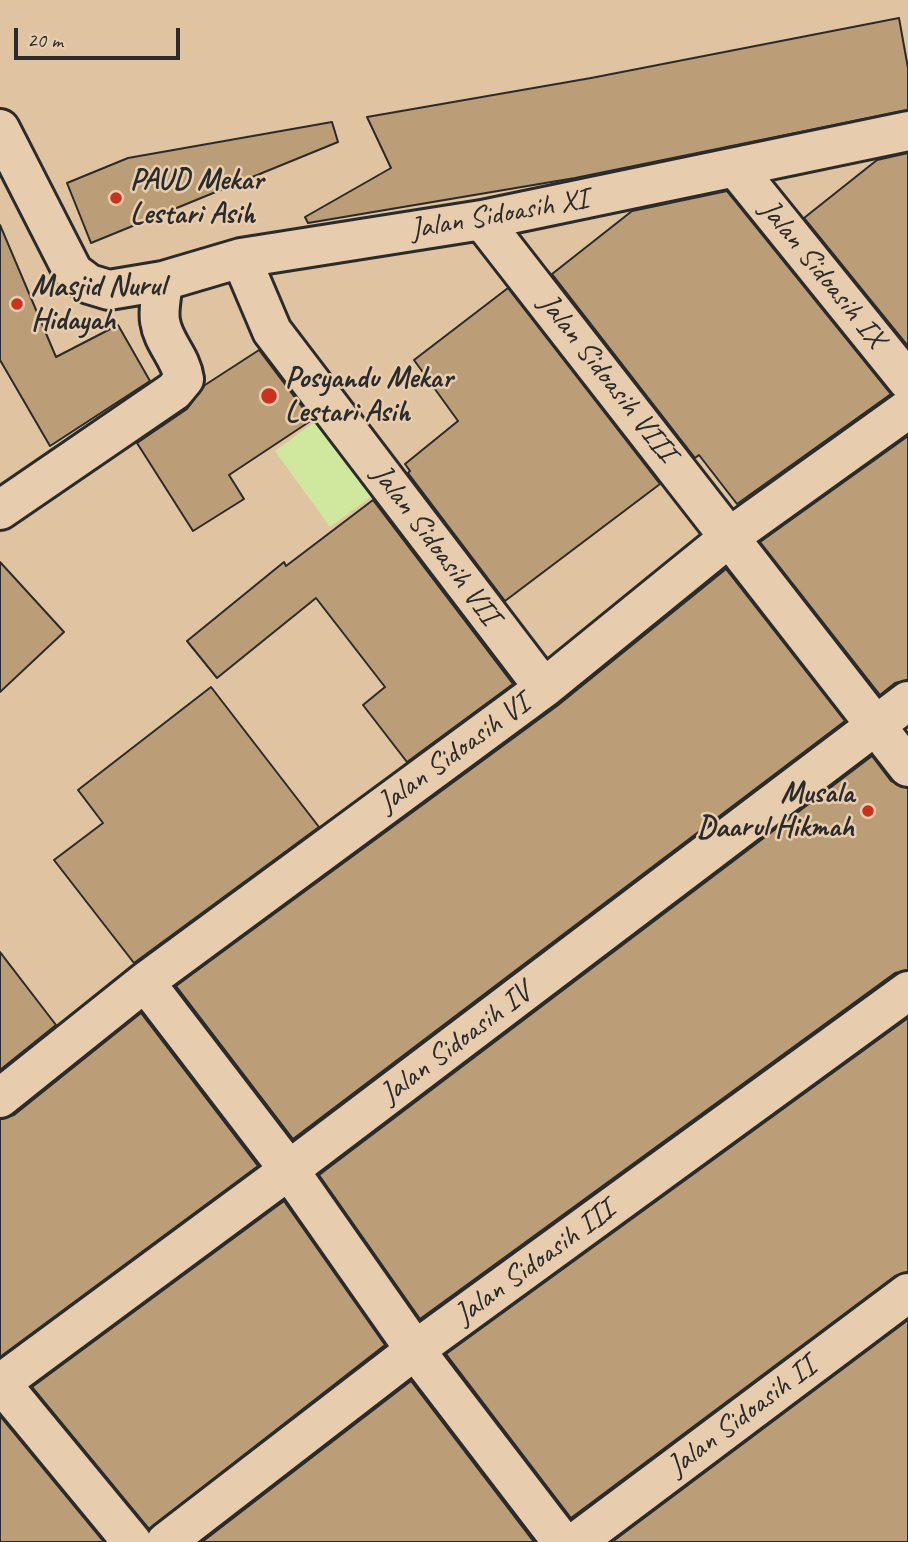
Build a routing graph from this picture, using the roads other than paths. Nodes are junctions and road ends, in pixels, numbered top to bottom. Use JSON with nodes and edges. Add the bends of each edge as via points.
{"nodes":[{"id":1,"x":0,"y":129,"type":"edge"},
{"id":2,"x":908,"y":131,"type":"edge"},
{"id":3,"x":736,"y":168,"type":"junction"},
{"id":4,"x":482,"y":220,"type":"junction"},
{"id":5,"x":241,"y":258,"type":"junction"},
{"id":6,"x":163,"y":281,"type":"junction"},
{"id":7,"x":908,"y":381,"type":"edge"},
{"id":8,"x":908,"y":409,"type":"edge"},
{"id":9,"x":0,"y":510,"type":"edge"},
{"id":10,"x":731,"y":536,"type":"junction"},
{"id":11,"x":544,"y":688,"type":"junction"},
{"id":12,"x":908,"y":701,"type":"edge"},
{"id":13,"x":877,"y":724,"type":"junction"},
{"id":14,"x":908,"y":767,"type":"edge"},
{"id":15,"x":145,"y":982,"type":"junction"},
{"id":16,"x":908,"y":991,"type":"edge"},
{"id":17,"x":0,"y":1098,"type":"edge"},
{"id":18,"x":289,"y":1170,"type":"junction"},
{"id":19,"x":908,"y":1293,"type":"edge"},
{"id":20,"x":415,"y":1350,"type":"junction"},
{"id":21,"x":0,"y":1383,"type":"edge"},
{"id":22,"x":132,"y":1542,"type":"edge"},
{"id":23,"x":166,"y":1542,"type":"edge"},
{"id":24,"x":562,"y":1542,"type":"edge"},
{"id":25,"x":576,"y":1542,"type":"edge"}],
"edges":[{"from":1,"to":6,"type":"street","name":"Jalan Sidoasih XI","via":[[73,272],[89,284],[109,290]]},
{"from":2,"to":3,"type":"street","name":"Jalan Sidoasih XI"},
{"from":3,"to":4,"type":"street","name":"Jalan Sidoasih XI"},
{"from":3,"to":7,"type":"street","name":"Jalan Sidoasih IX"},
{"from":4,"to":5,"type":"street","name":"Jalan Sidoasih XI"},
{"from":4,"to":10,"type":"street","name":"Jalan Sidoasih VIII"},
{"from":5,"to":6,"type":"street","name":"Jalan Sidoasih XI"},
{"from":5,"to":11,"type":"street","name":"Jalan Sidoasih VII","via":[[272,331]]},
{"from":6,"to":9,"type":"street","via":[[160,320],[184,379],[174,391]]},
{"from":8,"to":10,"type":"street","name":"Jalan Sidoasih VI"},
{"from":10,"to":11,"type":"street","name":"Jalan Sidoasih VI"},
{"from":10,"to":13,"type":"street","name":"Jalan Sidoasih VIII"},
{"from":11,"to":15,"type":"street","name":"Jalan Sidoasih VI"},
{"from":12,"to":13,"type":"street","name":"Jalan Sidoasih IV"},
{"from":13,"to":14,"type":"street","name":"Jalan Sidoasih VIII"},
{"from":13,"to":18,"type":"street","name":"Jalan Sidoasih IV"},
{"from":15,"to":17,"type":"street","name":"Jalan Sidoasih VI"},
{"from":15,"to":18,"type":"street"},
{"from":16,"to":20,"type":"street","name":"Jalan Sidoasih III"},
{"from":18,"to":20,"type":"street"},
{"from":18,"to":21,"type":"street","name":"Jalan Sidoasih IV"},
{"from":19,"to":25,"type":"street","name":"Jalan Sidoasih II"},
{"from":20,"to":23,"type":"street","name":"Jalan Sidoasih III"},
{"from":20,"to":24,"type":"street"},
{"from":21,"to":22,"type":"street"}]}
